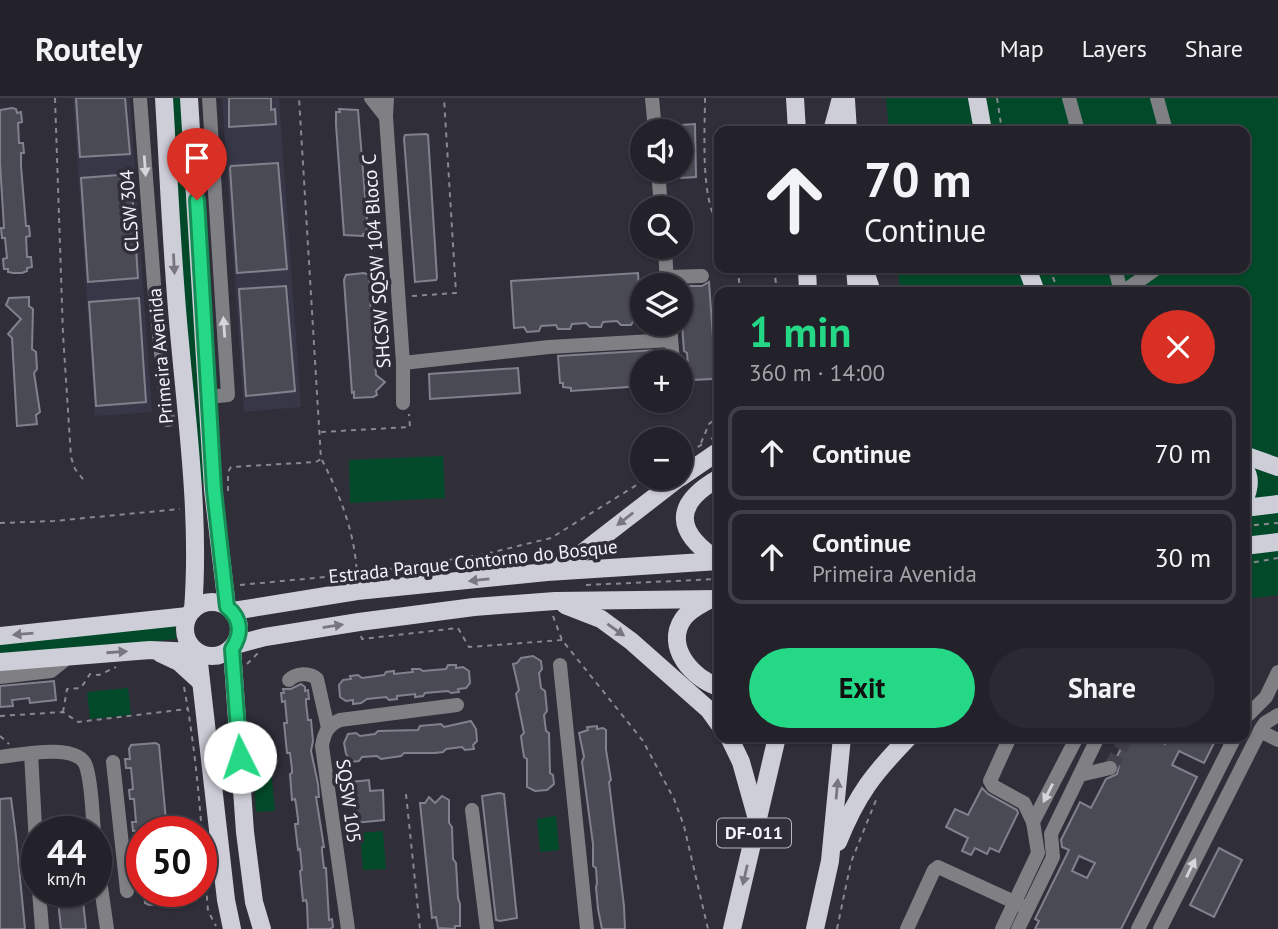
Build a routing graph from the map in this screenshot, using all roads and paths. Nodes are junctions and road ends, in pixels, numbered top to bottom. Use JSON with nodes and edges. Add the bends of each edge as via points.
{"nodes":[{"id":1,"x":55,"y":98,"type":"edge"},
{"id":2,"x":141,"y":98,"type":"edge"},
{"id":3,"x":164,"y":98,"type":"edge"},
{"id":4,"x":189,"y":98,"type":"edge"},
{"id":5,"x":209,"y":98,"type":"edge"},
{"id":6,"x":373,"y":98,"type":"edge"},
{"id":7,"x":380,"y":98,"type":"edge"},
{"id":8,"x":387,"y":98,"type":"edge"},
{"id":9,"x":444,"y":98,"type":"edge"},
{"id":10,"x":652,"y":98,"type":"edge"},
{"id":11,"x":705,"y":98,"type":"edge"},
{"id":12,"x":795,"y":98,"type":"edge"},
{"id":13,"x":843,"y":98,"type":"edge"},
{"id":14,"x":977,"y":98,"type":"edge"},
{"id":15,"x":997,"y":98,"type":"edge"},
{"id":16,"x":1069,"y":98,"type":"edge"},
{"id":17,"x":1157,"y":98,"type":"edge"},
{"id":18,"x":386,"y":117,"type":"junction"},
{"id":19,"x":654,"y":119,"type":"edge"},
{"id":20,"x":797,"y":126,"type":"edge"},
{"id":21,"x":834,"y":126,"type":"edge"},
{"id":22,"x":847,"y":126,"type":"edge"},
{"id":23,"x":982,"y":126,"type":"edge"},
{"id":24,"x":1001,"y":126,"type":"edge"},
{"id":25,"x":1077,"y":126,"type":"edge"},
{"id":26,"x":1165,"y":126,"type":"edge"},
{"id":27,"x":195,"y":173,"type":"junction"},
{"id":28,"x":214,"y":179,"type":"junction"},
{"id":29,"x":714,"y":219,"type":"edge"},
{"id":30,"x":219,"y":262,"type":"junction"},
{"id":31,"x":1150,"y":273,"type":"edge"},
{"id":32,"x":702,"y":276,"type":"dead end"},
{"id":33,"x":693,"y":277,"type":"edge"},
{"id":34,"x":202,"y":280,"type":"junction"},
{"id":35,"x":154,"y":284,"type":"junction"},
{"id":36,"x":1129,"y":287,"type":"edge"},
{"id":37,"x":176,"y":294,"type":"junction"},
{"id":38,"x":398,"y":297,"type":"junction"},
{"id":39,"x":670,"y":336,"type":"edge"},
{"id":40,"x":670,"y":340,"type":"junction"},
{"id":41,"x":671,"y":350,"type":"edge"},
{"id":42,"x":403,"y":363,"type":"junction"},
{"id":43,"x":209,"y":397,"type":"junction"},
{"id":44,"x":185,"y":400,"type":"junction"},
{"id":45,"x":403,"y":403,"type":"joint"},
{"id":46,"x":166,"y":404,"type":"junction"},
{"id":47,"x":714,"y":420,"type":"edge"},
{"id":48,"x":168,"y":421,"type":"dead end"},
{"id":49,"x":320,"y":432,"type":"dead end"},
{"id":50,"x":714,"y":437,"type":"edge"},
{"id":51,"x":699,"y":446,"type":"junction"},
{"id":52,"x":693,"y":450,"type":"edge"},
{"id":53,"x":714,"y":454,"type":"edge"},
{"id":54,"x":1250,"y":458,"type":"edge"},
{"id":55,"x":321,"y":459,"type":"dead end"},
{"id":56,"x":1278,"y":467,"type":"edge"},
{"id":57,"x":693,"y":468,"type":"edge"},
{"id":58,"x":714,"y":481,"type":"edge"},
{"id":59,"x":86,"y":484,"type":"dead end"},
{"id":60,"x":192,"y":488,"type":"junction"},
{"id":61,"x":630,"y":489,"type":"edge"},
{"id":62,"x":214,"y":490,"type":"junction"},
{"id":63,"x":663,"y":490,"type":"edge"},
{"id":64,"x":1278,"y":504,"type":"edge"},
{"id":65,"x":1250,"y":507,"type":"edge"},
{"id":66,"x":1278,"y":523,"type":"edge"},
{"id":67,"x":1250,"y":525,"type":"edge"},
{"id":68,"x":1278,"y":542,"type":"edge"},
{"id":69,"x":1250,"y":545,"type":"edge"},
{"id":70,"x":194,"y":556,"type":"junction"},
{"id":71,"x":714,"y":558,"type":"edge"},
{"id":72,"x":1278,"y":558,"type":"edge"},
{"id":73,"x":714,"y":561,"type":"edge"},
{"id":74,"x":1250,"y":563,"type":"edge"},
{"id":75,"x":547,"y":572,"type":"junction"},
{"id":76,"x":357,"y":582,"type":"junction"},
{"id":77,"x":225,"y":586,"type":"junction"},
{"id":78,"x":714,"y":599,"type":"edge"},
{"id":79,"x":714,"y":600,"type":"edge"},
{"id":80,"x":551,"y":601,"type":"junction"},
{"id":81,"x":264,"y":606,"type":"junction"},
{"id":82,"x":230,"y":609,"type":"junction"},
{"id":83,"x":190,"y":613,"type":"junction"},
{"id":84,"x":153,"y":621,"type":"junction"},
{"id":85,"x":0,"y":636,"type":"edge"},
{"id":86,"x":351,"y":636,"type":"dead end"},
{"id":87,"x":562,"y":640,"type":"junction"},
{"id":88,"x":264,"y":643,"type":"junction"},
{"id":89,"x":233,"y":647,"type":"junction"},
{"id":90,"x":150,"y":650,"type":"junction"},
{"id":91,"x":197,"y":653,"type":"junction"},
{"id":92,"x":71,"y":655,"type":"junction"},
{"id":93,"x":0,"y":662,"type":"edge"},
{"id":94,"x":125,"y":664,"type":"dead end"},
{"id":95,"x":246,"y":665,"type":"dead end"},
{"id":96,"x":559,"y":665,"type":"dead end"},
{"id":97,"x":1278,"y":672,"type":"edge"},
{"id":98,"x":0,"y":677,"type":"edge"},
{"id":99,"x":289,"y":680,"type":"dead end"},
{"id":100,"x":234,"y":681,"type":"junction"},
{"id":101,"x":192,"y":684,"type":"junction"},
{"id":102,"x":714,"y":685,"type":"edge"},
{"id":103,"x":1275,"y":688,"type":"edge"},
{"id":104,"x":457,"y":705,"type":"dead end"},
{"id":105,"x":188,"y":709,"type":"junction"},
{"id":106,"x":63,"y":712,"type":"junction"},
{"id":107,"x":1250,"y":714,"type":"edge"},
{"id":108,"x":1278,"y":715,"type":"edge"},
{"id":109,"x":0,"y":716,"type":"edge"},
{"id":110,"x":1250,"y":716,"type":"edge"},
{"id":111,"x":714,"y":717,"type":"edge"},
{"id":112,"x":1262,"y":727,"type":"junction"},
{"id":113,"x":328,"y":728,"type":"junction"},
{"id":114,"x":1278,"y":740,"type":"edge"},
{"id":115,"x":731,"y":742,"type":"edge"},
{"id":116,"x":776,"y":742,"type":"edge"},
{"id":117,"x":842,"y":742,"type":"edge"},
{"id":118,"x":904,"y":742,"type":"edge"},
{"id":119,"x":1008,"y":742,"type":"edge"},
{"id":120,"x":1074,"y":742,"type":"edge"},
{"id":121,"x":1096,"y":742,"type":"edge"},
{"id":122,"x":1232,"y":742,"type":"edge"},
{"id":123,"x":31,"y":753,"type":"junction"},
{"id":124,"x":0,"y":757,"type":"edge"},
{"id":125,"x":113,"y":762,"type":"dead end"},
{"id":126,"x":1110,"y":768,"type":"dead end"},
{"id":127,"x":1080,"y":775,"type":"junction"},
{"id":128,"x":406,"y":794,"type":"dead end"},
{"id":129,"x":877,"y":798,"type":"dead end"},
{"id":130,"x":472,"y":810,"type":"dead end"},
{"id":131,"x":34,"y":816,"type":"edge"},
{"id":132,"x":92,"y":816,"type":"edge"},
{"id":133,"x":757,"y":820,"type":"junction"},
{"id":134,"x":1034,"y":823,"type":"junction"},
{"id":135,"x":246,"y":832,"type":"junction"},
{"id":136,"x":1051,"y":834,"type":"junction"},
{"id":137,"x":219,"y":839,"type":"junction"},
{"id":138,"x":112,"y":860,"type":"edge"},
{"id":139,"x":124,"y":860,"type":"junction"},
{"id":140,"x":830,"y":861,"type":"junction"},
{"id":141,"x":126,"y":881,"type":"edge"},
{"id":142,"x":1021,"y":905,"type":"junction"},
{"id":143,"x":40,"y":907,"type":"edge"},
{"id":144,"x":104,"y":907,"type":"edge"},
{"id":145,"x":42,"y":929,"type":"edge"},
{"id":146,"x":107,"y":929,"type":"edge"},
{"id":147,"x":217,"y":929,"type":"edge"},
{"id":148,"x":232,"y":929,"type":"edge"},
{"id":149,"x":262,"y":929,"type":"edge"},
{"id":150,"x":348,"y":929,"type":"edge"},
{"id":151,"x":420,"y":929,"type":"edge"},
{"id":152,"x":487,"y":929,"type":"edge"},
{"id":153,"x":587,"y":929,"type":"edge"},
{"id":154,"x":708,"y":929,"type":"edge"},
{"id":155,"x":732,"y":929,"type":"edge"},
{"id":156,"x":816,"y":929,"type":"edge"},
{"id":157,"x":837,"y":929,"type":"edge"},
{"id":158,"x":907,"y":929,"type":"edge"},
{"id":159,"x":1002,"y":929,"type":"edge"},
{"id":160,"x":1018,"y":929,"type":"edge"},
{"id":161,"x":1138,"y":929,"type":"edge"},
{"id":162,"x":1160,"y":929,"type":"edge"}],
"edges":[{"from":1,"to":59,"type":"path","via":[[71,457]]},
{"from":2,"to":35,"type":"street","name":"CLSW 304","one_way":true},
{"from":3,"to":37,"type":"main road","name":"Primeira Avenida","one_way":true},
{"from":4,"to":27,"type":"main road"},
{"from":5,"to":28,"type":"street"},
{"from":6,"to":7,"type":"street"},
{"from":6,"to":18,"type":"street"},
{"from":8,"to":18,"type":"street","name":"SHCSW SQSW 104 Bloco C"},
{"from":9,"to":38,"type":"path","via":[[457,293]]},
{"from":10,"to":19,"type":"street"},
{"from":11,"to":29,"type":"path","via":[[707,199]]},
{"from":12,"to":20,"type":"main road"},
{"from":13,"to":21,"type":"main road"},
{"from":13,"to":22,"type":"main road"},
{"from":14,"to":23,"type":"main road"},
{"from":15,"to":24,"type":"path"},
{"from":16,"to":25,"type":"street"},
{"from":17,"to":26,"type":"street"},
{"from":18,"to":38,"type":"street","name":"SHCSW SQSW 104 Bloco C"},
{"from":27,"to":28,"type":"street"},
{"from":27,"to":34,"type":"main road"},
{"from":28,"to":30,"type":"street"},
{"from":30,"to":34,"type":"street"},
{"from":43,"to":30,"type":"street","one_way":true,"via":[[229,395]]},
{"from":31,"to":36,"type":"street"},
{"from":32,"to":33,"type":"street"},
{"from":34,"to":43,"type":"main road"},
{"from":35,"to":37,"type":"street"},
{"from":35,"to":46,"type":"street","name":"CLSW 304"},
{"from":37,"to":44,"type":"main road","name":"Primeira Avenida"},
{"from":38,"to":42,"type":"street","name":"SHCSW SQSW 104 Bloco C"},
{"from":39,"to":40,"type":"street"},
{"from":40,"to":41,"type":"street"},
{"from":40,"to":42,"type":"street"},
{"from":42,"to":45,"type":"street","name":"SHCSW SQSW 104 Bloco C"},
{"from":43,"to":62,"type":"main road"},
{"from":44,"to":46,"type":"street"},
{"from":44,"to":60,"type":"main road","name":"Primeira Avenida"},
{"from":45,"to":49,"type":"path","via":[[409,409],[410,427]]},
{"from":46,"to":48,"type":"street","name":"CLSW 304"},
{"from":47,"to":51,"type":"path"},
{"from":50,"to":51,"type":"path"},
{"from":51,"to":52,"type":"path"},
{"from":53,"to":57,"type":"main road"},
{"from":54,"to":56,"type":"main road"},
{"from":55,"to":76,"type":"path","via":[[345,515],[357,559]]},
{"from":58,"to":71,"type":"main road","via":[[691,498],[685,519],[698,547]]},
{"from":60,"to":62,"type":"main road"},
{"from":60,"to":70,"type":"main road","name":"Primeira Avenida"},
{"from":61,"to":76,"type":"path","via":[[551,538]]},
{"from":62,"to":77,"type":"main road"},
{"from":63,"to":75,"type":"main road","one_way":true,"via":[[578,556]]},
{"from":64,"to":65,"type":"main road"},
{"from":66,"to":67,"type":"path"},
{"from":68,"to":69,"type":"main road"},
{"from":70,"to":83,"type":"main road","name":"Primeira Avenida"},
{"from":70,"to":84,"type":"main road","via":[[185,600]]},
{"from":72,"to":74,"type":"path"},
{"from":73,"to":75,"type":"main road","name":"Estrada Parque Contorno do Bosque"},
{"from":75,"to":76,"type":"main road","name":"Estrada Parque Contorno do Bosque","one_way":true},
{"from":76,"to":77,"type":"path"},
{"from":76,"to":81,"type":"main road","name":"Estrada Parque Contorno do Bosque"},
{"from":77,"to":81,"type":"main road","via":[[236,601]]},
{"from":77,"to":82,"type":"main road"},
{"from":78,"to":80,"type":"main road"},
{"from":79,"to":102,"type":"main road","via":[[684,617],[677,643],[692,671]]},
{"from":80,"to":87,"type":"path"},
{"from":88,"to":80,"type":"main road","one_way":true,"via":[[474,607]]},
{"from":80,"to":111,"type":"main road","one_way":true,"via":[[601,619]]},
{"from":81,"to":82,"type":"main road","name":"Estrada Parque Contorno do Bosque"},
{"from":82,"to":83,"type":"main road","via":[[209,602]]},
{"from":82,"to":89,"type":"main road","via":[[240,628]]},
{"from":83,"to":84,"type":"main road"},
{"from":83,"to":91,"type":"main road","via":[[185,633]]},
{"from":84,"to":85,"type":"main road","one_way":true},
{"from":86,"to":87,"type":"path","via":[[361,635],[362,639],[458,628],[469,647]]},
{"from":87,"to":154,"type":"path","via":[[643,741],[674,799]]},
{"from":88,"to":89,"type":"main road"},
{"from":88,"to":95,"type":"path"},
{"from":88,"to":100,"type":"main road","via":[[246,654]]},
{"from":89,"to":91,"type":"main road","via":[[217,656]]},
{"from":89,"to":100,"type":"main road"},
{"from":90,"to":91,"type":"main road"},
{"from":92,"to":90,"type":"main road","one_way":true},
{"from":90,"to":101,"type":"main road","via":[[179,662]]},
{"from":91,"to":101,"type":"main road"},
{"from":92,"to":93,"type":"main road"},
{"from":92,"to":98,"type":"street","via":[[51,671]]},
{"from":94,"to":106,"type":"path","via":[[110,672],[90,674],[81,688],[67,689]]},
{"from":96,"to":153,"type":"street"},
{"from":97,"to":103,"type":"street"},
{"from":99,"to":113,"type":"street","name":"SQSW 105","via":[[309,674],[317,679]]},
{"from":100,"to":135,"type":"main road"},
{"from":101,"to":105,"type":"path"},
{"from":101,"to":137,"type":"main road"},
{"from":103,"to":107,"type":"street"},
{"from":104,"to":113,"type":"street","via":[[340,720]]},
{"from":105,"to":106,"type":"path","via":[[78,722]]},
{"from":105,"to":147,"type":"path","via":[[208,911]]},
{"from":106,"to":109,"type":"path"},
{"from":108,"to":112,"type":"street"},
{"from":110,"to":112,"type":"street"},
{"from":112,"to":114,"type":"street"},
{"from":162,"to":112,"type":"street","one_way":true},
{"from":113,"to":150,"type":"street","name":"SQSW 105","via":[[322,746]]},
{"from":115,"to":133,"type":"main road"},
{"from":116,"to":133,"type":"main road","number":"DF-011"},
{"from":140,"to":117,"type":"main road","one_way":true},
{"from":118,"to":140,"type":"main road","via":[[876,771],[852,808]]},
{"from":119,"to":134,"type":"street","via":[[990,781],[1024,803]]},
{"from":120,"to":134,"type":"street","one_way":true},
{"from":121,"to":127,"type":"street"},
{"from":122,"to":161,"type":"street"},
{"from":123,"to":124,"type":"street"},
{"from":123,"to":131,"type":"street"},
{"from":123,"to":132,"type":"street","via":[[70,752],[85,762]]},
{"from":125,"to":139,"type":"street"},
{"from":126,"to":127,"type":"street"},
{"from":127,"to":136,"type":"street"},
{"from":128,"to":151,"type":"path"},
{"from":129,"to":157,"type":"path","via":[[851,862]]},
{"from":130,"to":152,"type":"street"},
{"from":133,"to":155,"type":"main road","number":"DF-011","one_way":true},
{"from":134,"to":136,"type":"street"},
{"from":134,"to":142,"type":"street","via":[[1038,853]]},
{"from":135,"to":137,"type":"main road","via":[[232,832]]},
{"from":135,"to":149,"type":"main road"},
{"from":136,"to":142,"type":"street","via":[[1053,857]]},
{"from":137,"to":148,"type":"main road"},
{"from":138,"to":139,"type":"street"},
{"from":139,"to":141,"type":"street"},
{"from":140,"to":156,"type":"main road"},
{"from":142,"to":158,"type":"street","via":[[938,867]]},
{"from":142,"to":159,"type":"street"},
{"from":142,"to":160,"type":"street"},
{"from":143,"to":145,"type":"street"},
{"from":144,"to":146,"type":"street"}]}
